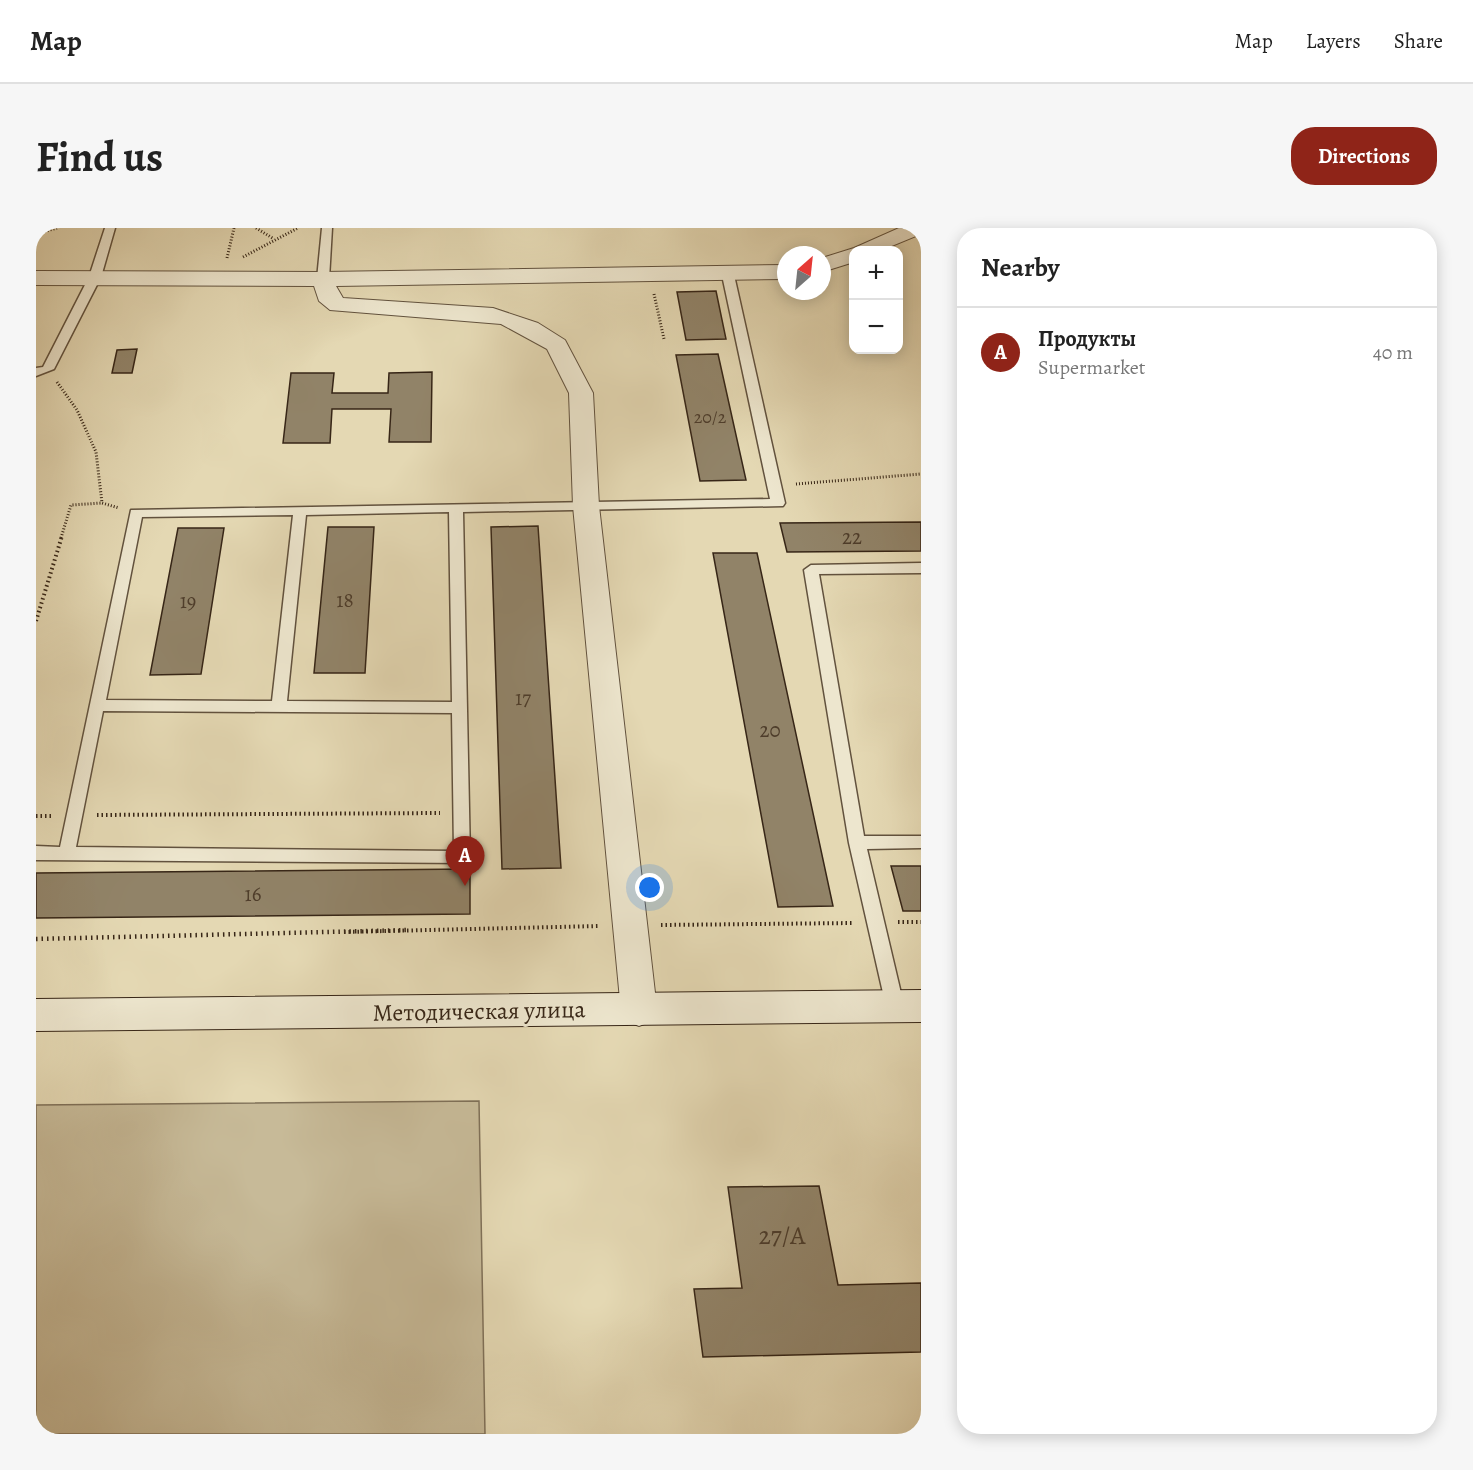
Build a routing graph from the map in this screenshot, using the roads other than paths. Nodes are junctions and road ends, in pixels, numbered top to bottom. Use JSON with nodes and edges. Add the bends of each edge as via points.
{"nodes":[{"id":1,"x":110,"y":228,"type":"edge"},
{"id":2,"x":327,"y":228,"type":"edge"},
{"id":3,"x":918,"y":228,"type":"edge"},
{"id":4,"x":874,"y":246,"type":"edge"},
{"id":5,"x":849,"y":257,"type":"edge"},
{"id":6,"x":831,"y":262,"type":"edge"},
{"id":7,"x":777,"y":272,"type":"edge"},
{"id":8,"x":728,"y":275,"type":"junction"},
{"id":9,"x":95,"y":277,"type":"junction"},
{"id":10,"x":36,"y":278,"type":"edge"},
{"id":11,"x":323,"y":279,"type":"junction"},
{"id":12,"x":529,"y":291,"type":"junction"},
{"id":13,"x":530,"y":328,"type":"junction"},
{"id":14,"x":42,"y":370,"type":"edge"},
{"id":15,"x":586,"y":506,"type":"junction"},
{"id":16,"x":456,"y":508,"type":"junction"},
{"id":17,"x":300,"y":510,"type":"junction"},
{"id":18,"x":921,"y":568,"type":"edge"},
{"id":19,"x":97,"y":705,"type":"junction"},
{"id":20,"x":279,"y":708,"type":"junction"},
{"id":21,"x":459,"y":708,"type":"junction"},
{"id":22,"x":921,"y":842,"type":"edge"},
{"id":23,"x":857,"y":843,"type":"junction"},
{"id":24,"x":67,"y":852,"type":"junction"},
{"id":25,"x":36,"y":853,"type":"edge"},
{"id":26,"x":908,"y":1006,"type":"edge"},
{"id":27,"x":639,"y":1010,"type":"junction"},
{"id":28,"x":36,"y":1015,"type":"edge"}],
"edges":[{"from":1,"to":9,"type":"lane"},
{"from":2,"to":11,"type":"lane"},
{"from":3,"to":4,"type":"street"},
{"from":5,"to":6,"type":"street"},
{"from":7,"to":8,"type":"street"},
{"from":8,"to":12,"type":"street","via":[[650,276]]},
{"from":8,"to":15,"type":"lane","via":[[778,503]]},
{"from":9,"to":10,"type":"street"},
{"from":9,"to":11,"type":"street"},
{"from":9,"to":14,"type":"lane"},
{"from":11,"to":12,"type":"street"},
{"from":11,"to":13,"type":"street","via":[[330,301],[338,305],[493,315]]},
{"from":12,"to":13,"type":"street"},
{"from":13,"to":15,"type":"street","via":[[557,345],[581,393]]},
{"from":15,"to":16,"type":"lane"},
{"from":15,"to":27,"type":"street"},
{"from":16,"to":17,"type":"lane"},
{"from":16,"to":21,"type":"lane"},
{"from":17,"to":19,"type":"lane","via":[[136,513]]},
{"from":17,"to":20,"type":"lane"},
{"from":18,"to":23,"type":"lane","via":[[811,570]]},
{"from":19,"to":20,"type":"lane"},
{"from":19,"to":24,"type":"lane"},
{"from":20,"to":21,"type":"lane"},
{"from":21,"to":24,"type":"lane","via":[[462,858]]},
{"from":22,"to":23,"type":"lane"},
{"from":23,"to":26,"type":"lane","via":[[875,923]]},
{"from":24,"to":25,"type":"lane"},
{"from":26,"to":27,"type":"street","name":"Методическая улица"},
{"from":27,"to":28,"type":"street","name":"Методическая улица"}]}
